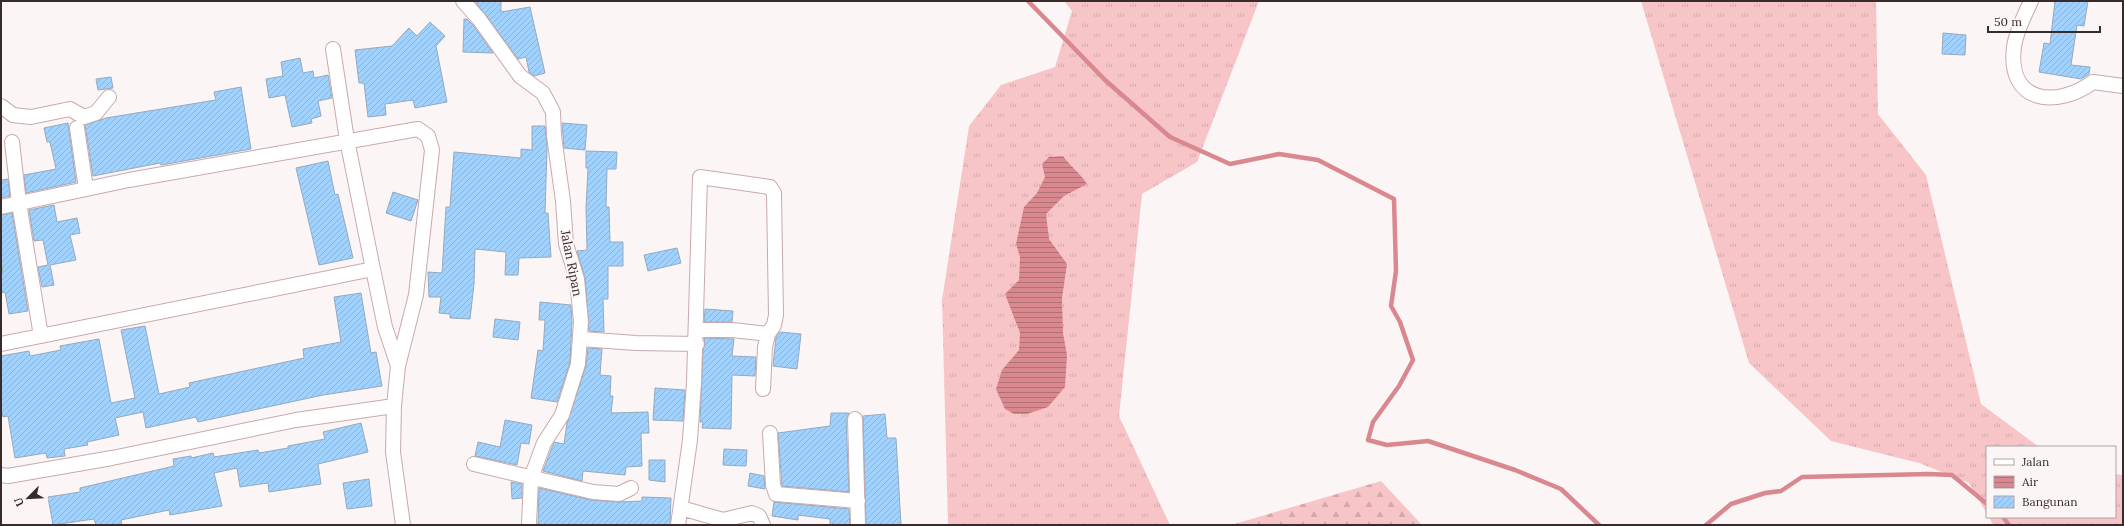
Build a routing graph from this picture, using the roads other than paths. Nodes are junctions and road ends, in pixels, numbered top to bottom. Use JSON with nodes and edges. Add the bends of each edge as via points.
{"nodes":[{"id":1,"x":463,"y":1,"type":"edge"},
{"id":2,"x":2031,"y":1,"type":"edge"},
{"id":3,"x":333,"y":49,"type":"dead end"},
{"id":4,"x":2123,"y":86,"type":"edge"},
{"id":5,"x":109,"y":97,"type":"dead end"},
{"id":6,"x":1,"y":106,"type":"edge"},
{"id":7,"x":77,"y":128,"type":"dead end"},
{"id":8,"x":347,"y":140,"type":"junction"},
{"id":9,"x":12,"y":142,"type":"dead end"},
{"id":10,"x":86,"y":189,"type":"junction"},
{"id":11,"x":19,"y":203,"type":"junction"},
{"id":12,"x":1,"y":208,"type":"edge"},
{"id":13,"x":373,"y":269,"type":"junction"},
{"id":14,"x":697,"y":330,"type":"junction"},
{"id":15,"x":768,"y":334,"type":"junction"},
{"id":16,"x":41,"y":336,"type":"junction"},
{"id":17,"x":580,"y":339,"type":"junction"},
{"id":18,"x":1,"y":344,"type":"edge"},
{"id":19,"x":697,"y":344,"type":"junction"},
{"id":20,"x":398,"y":366,"type":"junction"},
{"id":21,"x":763,"y":389,"type":"dead end"},
{"id":22,"x":394,"y":406,"type":"junction"},
{"id":23,"x":855,"y":419,"type":"dead end"},
{"id":24,"x":770,"y":432,"type":"dead end"},
{"id":25,"x":474,"y":464,"type":"dead end"},
{"id":26,"x":1,"y":475,"type":"edge"},
{"id":27,"x":531,"y":478,"type":"junction"},
{"id":28,"x":631,"y":488,"type":"dead end"},
{"id":29,"x":858,"y":501,"type":"junction"},
{"id":30,"x":680,"y":508,"type":"junction"},
{"id":31,"x":403,"y":525,"type":"edge"},
{"id":32,"x":529,"y":525,"type":"edge"},
{"id":33,"x":678,"y":525,"type":"edge"},
{"id":34,"x":763,"y":525,"type":"edge"},
{"id":35,"x":858,"y":525,"type":"edge"}],
"edges":[{"from":1,"to":17,"type":"street","name":"Jalan Ripan","via":[[520,76],[543,93],[553,112],[566,244],[577,279]]},
{"from":2,"to":4,"type":"street","via":[[2014,46],[2014,61],[2019,82],[2027,92],[2052,99],[2082,90],[2093,82]]},
{"from":3,"to":8,"type":"street"},
{"from":5,"to":6,"type":"street","via":[[96,113],[84,117],[70,109],[45,115],[13,115]]},
{"from":7,"to":10,"type":"street"},
{"from":8,"to":10,"type":"street"},
{"from":8,"to":13,"type":"street"},
{"from":8,"to":20,"type":"street","via":[[418,129],[428,136],[432,150],[416,295]]},
{"from":9,"to":11,"type":"street"},
{"from":10,"to":11,"type":"street"},
{"from":11,"to":12,"type":"street"},
{"from":11,"to":16,"type":"street"},
{"from":13,"to":16,"type":"street"},
{"from":13,"to":20,"type":"street","via":[[385,327]]},
{"from":14,"to":15,"type":"street"},
{"from":14,"to":15,"type":"street","via":[[700,177],[770,187],[774,193],[776,315],[774,325]]},
{"from":14,"to":19,"type":"street"},
{"from":15,"to":21,"type":"street"},
{"from":16,"to":18,"type":"street"},
{"from":17,"to":19,"type":"street"},
{"from":17,"to":27,"type":"street","name":"Jalan Ripan","via":[[578,364],[562,415],[544,443]]},
{"from":19,"to":30,"type":"street","via":[[690,440]]},
{"from":20,"to":22,"type":"street"},
{"from":22,"to":26,"type":"street","via":[[296,420],[112,458],[8,476]]},
{"from":22,"to":31,"type":"street","via":[[393,452]]},
{"from":23,"to":29,"type":"street"},
{"from":24,"to":29,"type":"street","via":[[773,485],[776,494]]},
{"from":25,"to":27,"type":"street"},
{"from":27,"to":28,"type":"street","via":[[606,493],[619,494]]},
{"from":27,"to":32,"type":"street","name":"Jalan Ripan"},
{"from":29,"to":35,"type":"street"},
{"from":30,"to":33,"type":"street"},
{"from":30,"to":34,"type":"street","via":[[723,520],[752,513],[759,516]]}]}
